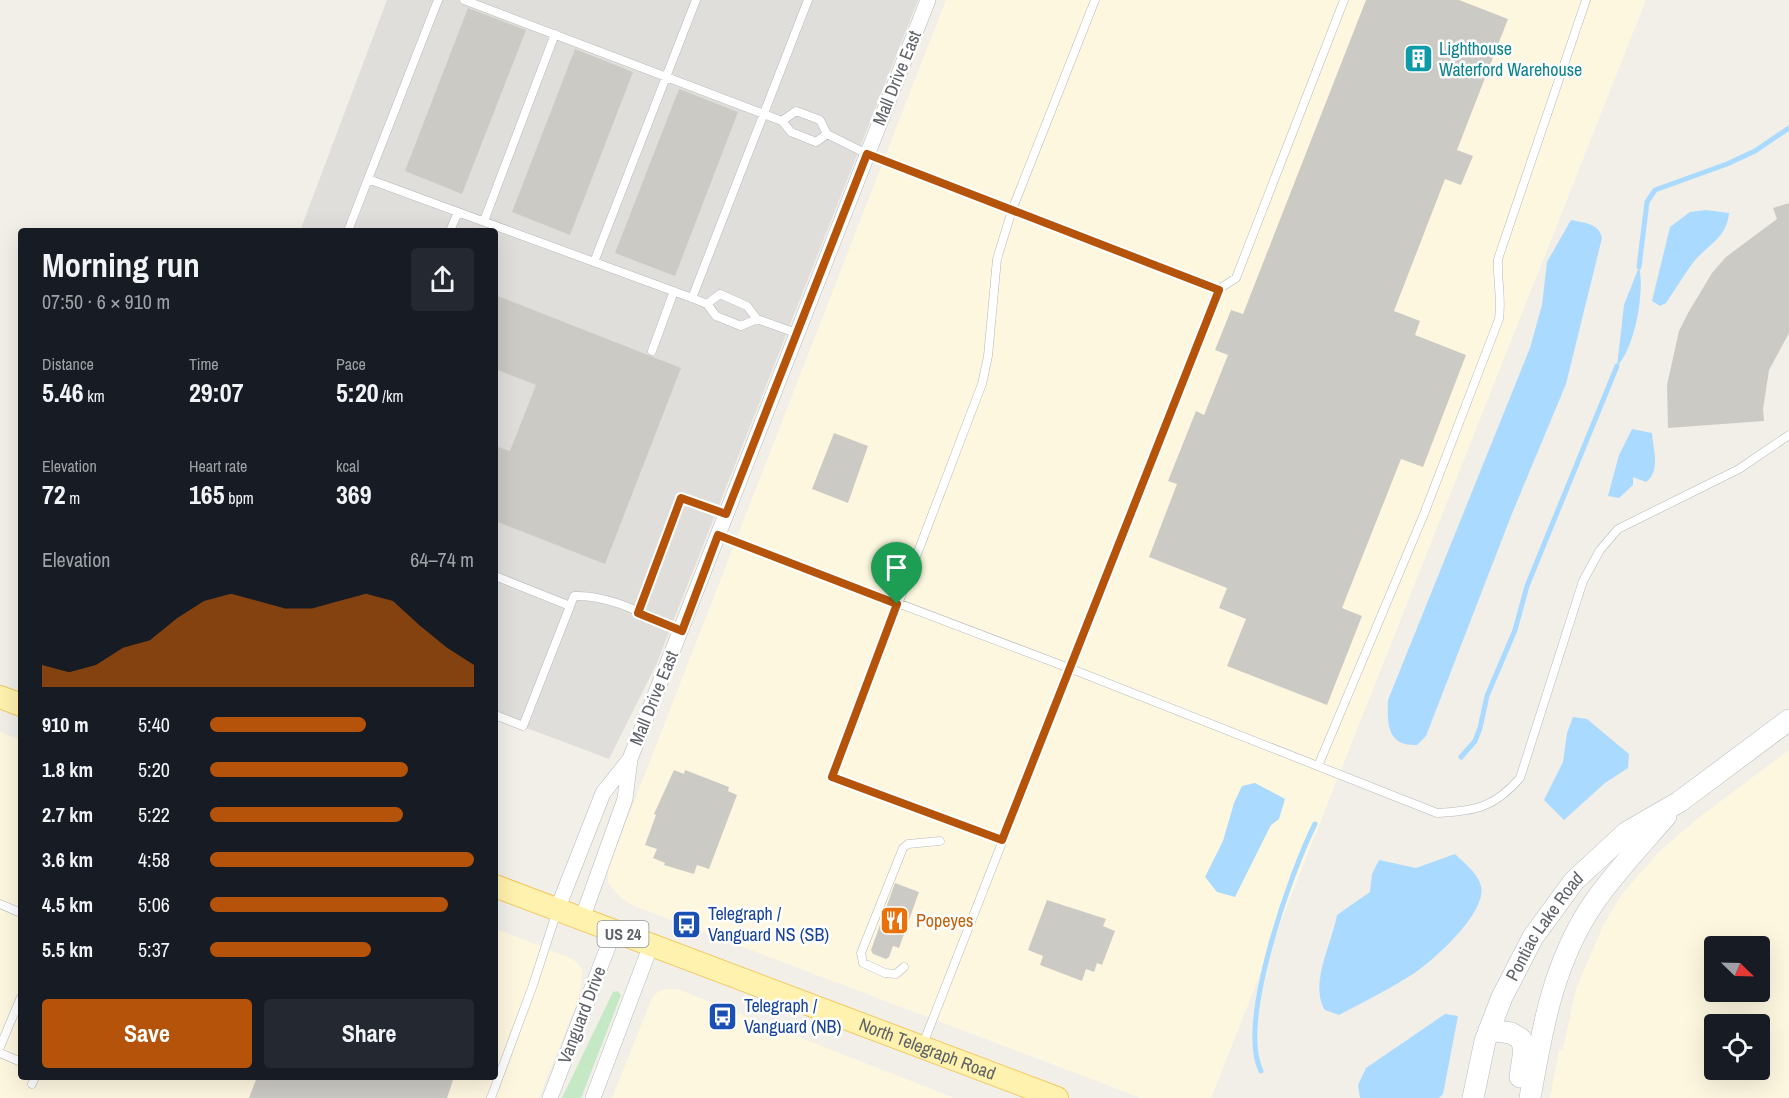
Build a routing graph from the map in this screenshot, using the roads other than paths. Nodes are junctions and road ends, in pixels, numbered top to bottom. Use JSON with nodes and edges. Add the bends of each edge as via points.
{"nodes":[{"id":1,"x":438,"y":0,"type":"edge"},
{"id":2,"x":464,"y":0,"type":"edge"},
{"id":3,"x":696,"y":0,"type":"edge"},
{"id":4,"x":807,"y":0,"type":"edge"},
{"id":5,"x":928,"y":0,"type":"edge"},
{"id":6,"x":1095,"y":0,"type":"edge"},
{"id":7,"x":1344,"y":0,"type":"edge"},
{"id":8,"x":1586,"y":0,"type":"edge"},
{"id":9,"x":555,"y":34,"type":"junction"},
{"id":10,"x":665,"y":77,"type":"junction"},
{"id":11,"x":765,"y":115,"type":"junction"},
{"id":12,"x":782,"y":122,"type":"junction"},
{"id":13,"x":827,"y":134,"type":"junction"},
{"id":14,"x":867,"y":154,"type":"junction"},
{"id":15,"x":368,"y":179,"type":"junction"},
{"id":16,"x":1012,"y":210,"type":"junction"},
{"id":17,"x":458,"y":212,"type":"junction"},
{"id":18,"x":484,"y":221,"type":"junction"},
{"id":19,"x":349,"y":228,"type":"edge"},
{"id":20,"x":451,"y":228,"type":"edge"},
{"id":21,"x":594,"y":262,"type":"junction"},
{"id":22,"x":1219,"y":290,"type":"junction"},
{"id":23,"x":674,"y":291,"type":"junction"},
{"id":24,"x":692,"y":298,"type":"junction"},
{"id":25,"x":707,"y":304,"type":"junction"},
{"id":26,"x":757,"y":319,"type":"junction"},
{"id":27,"x":796,"y":333,"type":"junction"},
{"id":28,"x":652,"y":351,"type":"dead end"},
{"id":29,"x":1789,"y":435,"type":"edge"},
{"id":30,"x":726,"y":514,"type":"junction"},
{"id":31,"x":718,"y":535,"type":"junction"},
{"id":32,"x":498,"y":577,"type":"edge"},
{"id":33,"x":897,"y":604,"type":"junction"},
{"id":34,"x":570,"y":606,"type":"junction"},
{"id":35,"x":638,"y":613,"type":"junction"},
{"id":36,"x":682,"y":631,"type":"junction"},
{"id":37,"x":1069,"y":669,"type":"junction"},
{"id":38,"x":0,"y":697,"type":"edge"},
{"id":39,"x":18,"y":704,"type":"edge"},
{"id":40,"x":498,"y":716,"type":"edge"},
{"id":41,"x":1789,"y":720,"type":"edge"},
{"id":42,"x":630,"y":759,"type":"junction"},
{"id":43,"x":1318,"y":766,"type":"junction"},
{"id":44,"x":1679,"y":802,"type":"junction"},
{"id":45,"x":1002,"y":840,"type":"junction"},
{"id":46,"x":940,"y":841,"type":"dead end"},
{"id":47,"x":498,"y":887,"type":"edge"},
{"id":48,"x":0,"y":904,"type":"edge"},
{"id":49,"x":557,"y":910,"type":"junction"},
{"id":50,"x":18,"y":912,"type":"edge"},
{"id":51,"x":582,"y":919,"type":"junction"},
{"id":52,"x":614,"y":931,"type":"junction"},
{"id":53,"x":651,"y":945,"type":"junction"},
{"id":54,"x":904,"y":967,"type":"dead end"},
{"id":55,"x":18,"y":1004,"type":"edge"},
{"id":56,"x":1489,"y":1030,"type":"junction"},
{"id":57,"x":0,"y":1047,"type":"edge"},
{"id":58,"x":922,"y":1048,"type":"junction"},
{"id":59,"x":0,"y":1053,"type":"edge"},
{"id":60,"x":18,"y":1061,"type":"edge"},
{"id":61,"x":498,"y":1079,"type":"edge"},
{"id":62,"x":498,"y":1080,"type":"edge"},
{"id":63,"x":491,"y":1098,"type":"edge"},
{"id":64,"x":550,"y":1098,"type":"edge"},
{"id":65,"x":593,"y":1098,"type":"edge"},
{"id":66,"x":1057,"y":1098,"type":"edge"},
{"id":67,"x":1473,"y":1098,"type":"edge"},
{"id":68,"x":1516,"y":1098,"type":"edge"},
{"id":69,"x":1530,"y":1098,"type":"edge"}],
"edges":[{"from":1,"to":15,"type":"lane"},
{"from":2,"to":9,"type":"lane"},
{"from":3,"to":10,"type":"lane"},
{"from":4,"to":11,"type":"lane"},
{"from":5,"to":14,"type":"street","name":"Mall Drive East"},
{"from":6,"to":16,"type":"lane"},
{"from":7,"to":22,"type":"lane","via":[[1236,278]]},
{"from":8,"to":43,"type":"lane","via":[[1498,259],[1502,298],[1499,319],[1424,514]]},
{"from":9,"to":10,"type":"lane"},
{"from":9,"to":18,"type":"lane"},
{"from":10,"to":11,"type":"lane"},
{"from":10,"to":21,"type":"lane"},
{"from":11,"to":12,"type":"lane"},
{"from":11,"to":24,"type":"lane"},
{"from":12,"to":13,"type":"lane","via":[[791,132],[816,142]]},
{"from":12,"to":13,"type":"lane","via":[[796,111],[820,120]]},
{"from":13,"to":14,"type":"lane"},
{"from":14,"to":16,"type":"lane"},
{"from":14,"to":27,"type":"street","name":"Mall Drive East"},
{"from":15,"to":17,"type":"lane"},
{"from":15,"to":19,"type":"lane"},
{"from":16,"to":22,"type":"lane"},
{"from":16,"to":33,"type":"lane","via":[[997,259],[982,384]]},
{"from":17,"to":18,"type":"lane"},
{"from":17,"to":20,"type":"lane"},
{"from":18,"to":21,"type":"lane"},
{"from":21,"to":23,"type":"lane"},
{"from":22,"to":37,"type":"lane"},
{"from":23,"to":24,"type":"lane"},
{"from":23,"to":28,"type":"lane"},
{"from":24,"to":25,"type":"lane"},
{"from":25,"to":26,"type":"lane","via":[[716,316],[741,326]]},
{"from":25,"to":26,"type":"lane","via":[[720,294],[747,306]]},
{"from":26,"to":27,"type":"lane"},
{"from":27,"to":30,"type":"street","name":"Mall Drive East"},
{"from":29,"to":43,"type":"lane","via":[[1739,469],[1618,529],[1600,550],[1583,581],[1520,778],[1507,793],[1473,811],[1437,813]]},
{"from":30,"to":31,"type":"street","name":"Mall Drive East"},
{"from":30,"to":35,"type":"lane","via":[[681,498]]},
{"from":31,"to":33,"type":"lane"},
{"from":31,"to":36,"type":"street","name":"Mall Drive East"},
{"from":32,"to":34,"type":"lane"},
{"from":33,"to":37,"type":"lane"},
{"from":33,"to":45,"type":"lane","via":[[832,777]]},
{"from":34,"to":35,"type":"lane","via":[[574,596],[588,595]]},
{"from":34,"to":40,"type":"lane","via":[[523,726]]},
{"from":35,"to":36,"type":"lane"},
{"from":36,"to":42,"type":"street","name":"Mall Drive East"},
{"from":37,"to":43,"type":"lane"},
{"from":37,"to":45,"type":"lane"},
{"from":38,"to":39,"type":"main road"},
{"from":41,"to":44,"type":"main road","name":"Pontiac Lake Road"},
{"from":42,"to":49,"type":"street","name":"Mall Drive East","via":[[603,793]]},
{"from":42,"to":51,"type":"street","name":"Mall Drive East","via":[[625,799]]},
{"from":44,"to":56,"type":"main road","name":"Pontiac Lake Road","via":[[1627,832],[1574,881],[1517,964]]},
{"from":44,"to":69,"type":"main road","name":"Pontiac Lake Road","via":[[1614,876],[1575,933],[1549,1000]]},
{"from":45,"to":58,"type":"lane"},
{"from":46,"to":54,"type":"lane","via":[[908,844],[903,848],[861,953],[863,963],[885,973],[896,974]]},
{"from":47,"to":49,"type":"main road","name":"North Telegraph Road","number":"US 24"},
{"from":48,"to":50,"type":"lane"},
{"from":49,"to":51,"type":"main road","name":"North Telegraph Road","number":"US 24"},
{"from":49,"to":61,"type":"lane"},
{"from":51,"to":52,"type":"main road","name":"North Telegraph Road","number":"US 24"},
{"from":52,"to":53,"type":"main road","name":"North Telegraph Road","number":"US 24"},
{"from":52,"to":64,"type":"street","name":"Vanguard Drive"},
{"from":53,"to":58,"type":"main road","name":"North Telegraph Road","number":"US 24"},
{"from":53,"to":65,"type":"street"},
{"from":55,"to":57,"type":"lane"},
{"from":56,"to":67,"type":"main road","name":"Pontiac Lake Road"},
{"from":56,"to":68,"type":"main road","via":[[1516,1034],[1523,1044]]},
{"from":58,"to":66,"type":"main road","name":"North Telegraph Road","number":"US 24"},
{"from":59,"to":60,"type":"lane"},
{"from":62,"to":63,"type":"lane"}]}
